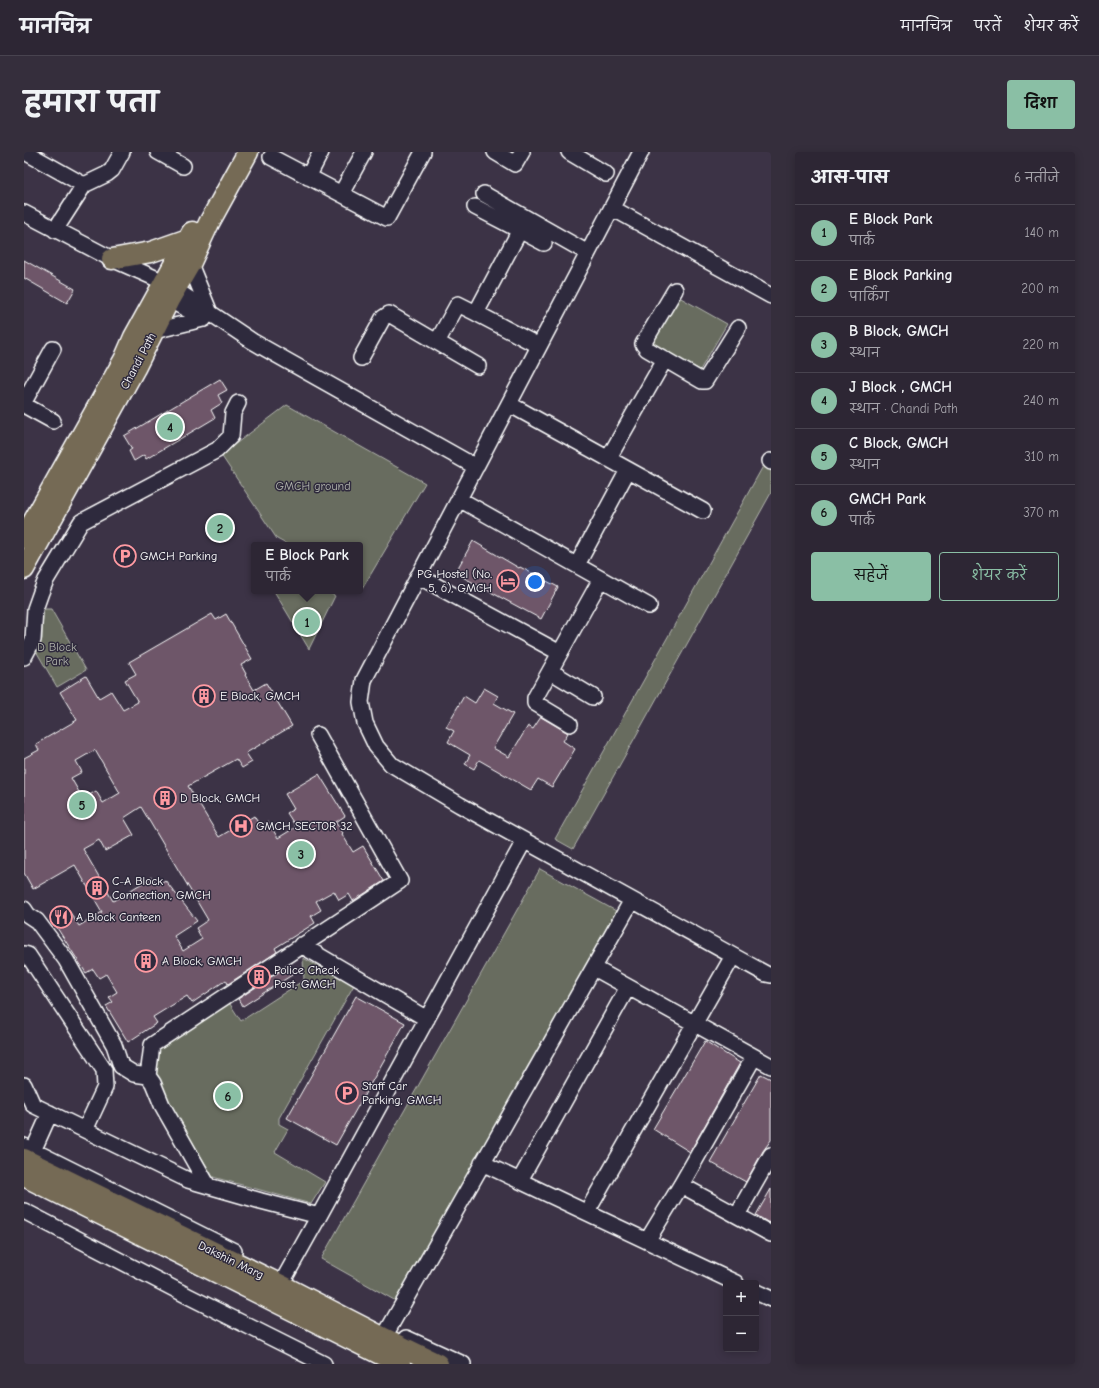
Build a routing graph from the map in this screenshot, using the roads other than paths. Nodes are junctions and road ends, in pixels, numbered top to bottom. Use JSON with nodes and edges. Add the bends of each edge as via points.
{"nodes":[{"id":1,"x":24,"y":152,"type":"edge"},
{"id":2,"x":122,"y":152,"type":"edge"},
{"id":3,"x":158,"y":152,"type":"edge"},
{"id":4,"x":237,"y":152,"type":"edge"},
{"id":5,"x":248,"y":152,"type":"edge"},
{"id":6,"x":321,"y":152,"type":"edge"},
{"id":7,"x":364,"y":152,"type":"edge"},
{"id":8,"x":423,"y":152,"type":"edge"},
{"id":9,"x":495,"y":152,"type":"edge"},
{"id":10,"x":522,"y":152,"type":"edge"},
{"id":11,"x":569,"y":152,"type":"edge"},
{"id":12,"x":641,"y":152,"type":"edge"},
{"id":13,"x":271,"y":157,"type":"dead end"},
{"id":14,"x":183,"y":166,"type":"dead end"},
{"id":15,"x":606,"y":174,"type":"dead end"},
{"id":16,"x":308,"y":177,"type":"junction"},
{"id":17,"x":84,"y":185,"type":"junction"},
{"id":18,"x":342,"y":194,"type":"junction"},
{"id":19,"x":612,"y":208,"type":"junction"},
{"id":20,"x":24,"y":213,"type":"edge"},
{"id":21,"x":55,"y":230,"type":"junction"},
{"id":22,"x":520,"y":230,"type":"junction"},
{"id":23,"x":188,"y":239,"type":"junction"},
{"id":24,"x":544,"y":243,"type":"dead end"},
{"id":25,"x":588,"y":253,"type":"junction"},
{"id":26,"x":112,"y":259,"type":"junction"},
{"id":27,"x":190,"y":264,"type":"junction"},
{"id":28,"x":675,"y":290,"type":"dead end"},
{"id":29,"x":167,"y":291,"type":"junction"},
{"id":30,"x":771,"y":296,"type":"edge"},
{"id":31,"x":476,"y":313,"type":"junction"},
{"id":32,"x":206,"y":316,"type":"junction"},
{"id":33,"x":738,"y":328,"type":"dead end"},
{"id":34,"x":154,"y":331,"type":"junction"},
{"id":35,"x":437,"y":342,"type":"junction"},
{"id":36,"x":539,"y":346,"type":"junction"},
{"id":37,"x":53,"y":349,"type":"dead end"},
{"id":38,"x":361,"y":358,"type":"dead end"},
{"id":39,"x":665,"y":359,"type":"junction"},
{"id":40,"x":478,"y":366,"type":"dead end"},
{"id":41,"x":238,"y":403,"type":"dead end"},
{"id":42,"x":24,"y":404,"type":"edge"},
{"id":43,"x":509,"y":404,"type":"junction"},
{"id":44,"x":53,"y":421,"type":"dead end"},
{"id":45,"x":608,"y":458,"type":"junction"},
{"id":46,"x":476,"y":467,"type":"junction"},
{"id":47,"x":628,"y":470,"type":"junction"},
{"id":48,"x":459,"y":499,"type":"junction"},
{"id":49,"x":703,"y":511,"type":"dead end"},
{"id":50,"x":24,"y":538,"type":"edge"},
{"id":51,"x":577,"y":565,"type":"junction"},
{"id":52,"x":24,"y":569,"type":"edge"},
{"id":53,"x":418,"y":576,"type":"junction"},
{"id":54,"x":601,"y":579,"type":"junction"},
{"id":55,"x":649,"y":606,"type":"dead end"},
{"id":56,"x":560,"y":653,"type":"junction"},
{"id":57,"x":24,"y":657,"type":"edge"},
{"id":58,"x":550,"y":671,"type":"junction"},
{"id":59,"x":593,"y":697,"type":"dead end"},
{"id":60,"x":570,"y":724,"type":"dead end"},
{"id":61,"x":318,"y":735,"type":"dead end"},
{"id":62,"x":524,"y":841,"type":"junction"},
{"id":63,"x":632,"y":900,"type":"junction"},
{"id":64,"x":25,"y":913,"type":"edge"},
{"id":65,"x":301,"y":945,"type":"junction"},
{"id":66,"x":24,"y":954,"type":"edge"},
{"id":67,"x":733,"y":956,"type":"junction"},
{"id":68,"x":594,"y":968,"type":"junction"},
{"id":69,"x":771,"y":974,"type":"edge"},
{"id":70,"x":628,"y":987,"type":"junction"},
{"id":71,"x":427,"y":1019,"type":"junction"},
{"id":72,"x":694,"y":1023,"type":"junction"},
{"id":73,"x":754,"y":1057,"type":"junction"},
{"id":74,"x":771,"y":1066,"type":"edge"},
{"id":75,"x":148,"y":1076,"type":"junction"},
{"id":76,"x":24,"y":1085,"type":"edge"},
{"id":77,"x":50,"y":1113,"type":"junction"},
{"id":78,"x":84,"y":1130,"type":"junction"},
{"id":79,"x":27,"y":1152,"type":"edge"},
{"id":80,"x":771,"y":1155,"type":"edge"},
{"id":81,"x":482,"y":1163,"type":"junction"},
{"id":82,"x":24,"y":1176,"type":"edge"},
{"id":83,"x":520,"y":1180,"type":"junction"},
{"id":84,"x":681,"y":1185,"type":"junction"},
{"id":85,"x":208,"y":1186,"type":"junction"},
{"id":86,"x":24,"y":1211,"type":"edge"},
{"id":87,"x":587,"y":1212,"type":"junction"},
{"id":88,"x":737,"y":1215,"type":"junction"},
{"id":89,"x":319,"y":1216,"type":"junction"},
{"id":90,"x":771,"y":1234,"type":"edge"},
{"id":91,"x":647,"y":1241,"type":"junction"},
{"id":92,"x":285,"y":1277,"type":"junction"},
{"id":93,"x":730,"y":1280,"type":"edge"},
{"id":94,"x":388,"y":1330,"type":"junction"},
{"id":95,"x":324,"y":1364,"type":"edge"},
{"id":96,"x":400,"y":1364,"type":"edge"},
{"id":97,"x":438,"y":1364,"type":"edge"},
{"id":98,"x":463,"y":1364,"type":"edge"}],
"edges":[{"from":1,"to":17,"type":"street"},
{"from":2,"to":17,"type":"street","via":[[112,170]]},
{"from":3,"to":14,"type":"street"},
{"from":4,"to":23,"type":"main road","name":"Chandi Path"},
{"from":5,"to":27,"type":"main road","name":"Chandi Path","via":[[209,222]]},
{"from":6,"to":16,"type":"street"},
{"from":7,"to":18,"type":"street"},
{"from":8,"to":18,"type":"street","via":[[386,218]]},
{"from":9,"to":10,"type":"street","via":[[515,164]]},
{"from":11,"to":15,"type":"street"},
{"from":12,"to":19,"type":"street"},
{"from":13,"to":16,"type":"street"},
{"from":16,"to":18,"type":"street"},
{"from":17,"to":21,"type":"street"},
{"from":19,"to":25,"type":"street"},
{"from":19,"to":30,"type":"street"},
{"from":20,"to":21,"type":"street"},
{"from":21,"to":26,"type":"street"},
{"from":22,"to":24,"type":"street"},
{"from":22,"to":25,"type":"street","via":[[480,200]]},
{"from":22,"to":31,"type":"street"},
{"from":23,"to":26,"type":"main road","via":[[151,252]]},
{"from":23,"to":29,"type":"main road","name":"Chandi Path"},
{"from":25,"to":36,"type":"street"},
{"from":26,"to":29,"type":"street"},
{"from":27,"to":29,"type":"main road","name":"Chandi Path"},
{"from":27,"to":32,"type":"street"},
{"from":28,"to":39,"type":"street","via":[[643,344]]},
{"from":29,"to":32,"type":"street"},
{"from":29,"to":34,"type":"main road","name":"Chandi Path"},
{"from":29,"to":50,"type":"main road","name":"Chandi Path","via":[[134,337],[124,360]]},
{"from":31,"to":35,"type":"street","via":[[458,304]]},
{"from":31,"to":36,"type":"street"},
{"from":32,"to":34,"type":"street"},
{"from":32,"to":46,"type":"street"},
{"from":33,"to":39,"type":"street","via":[[705,381]]},
{"from":34,"to":52,"type":"main road","name":"Chandi Path"},
{"from":35,"to":38,"type":"street","via":[[389,314],[384,318]]},
{"from":35,"to":40,"type":"street"},
{"from":36,"to":43,"type":"street"},
{"from":37,"to":42,"type":"street"},
{"from":39,"to":45,"type":"street"},
{"from":41,"to":57,"type":"street","via":[[233,413],[232,436],[216,450],[80,522],[41,592],[35,608],[33,640]]},
{"from":42,"to":44,"type":"street"},
{"from":43,"to":45,"type":"street"},
{"from":43,"to":46,"type":"street"},
{"from":45,"to":47,"type":"street"},
{"from":46,"to":48,"type":"street"},
{"from":47,"to":49,"type":"street"},
{"from":47,"to":51,"type":"street"},
{"from":48,"to":51,"type":"street"},
{"from":48,"to":53,"type":"street"},
{"from":51,"to":54,"type":"street"},
{"from":53,"to":56,"type":"street"},
{"from":53,"to":62,"type":"street","via":[[364,680],[361,702],[365,723],[376,746],[391,764]]},
{"from":54,"to":55,"type":"street"},
{"from":54,"to":56,"type":"street"},
{"from":56,"to":58,"type":"street"},
{"from":58,"to":59,"type":"street"},
{"from":58,"to":60,"type":"street","via":[[535,698],[535,703]]},
{"from":61,"to":65,"type":"street","via":[[400,881]]},
{"from":62,"to":63,"type":"street"},
{"from":62,"to":71,"type":"street"},
{"from":63,"to":67,"type":"street"},
{"from":63,"to":68,"type":"street"},
{"from":64,"to":75,"type":"street","via":[[36,921],[66,960],[114,1045],[121,1066],[134,1074]]},
{"from":65,"to":71,"type":"street"},
{"from":65,"to":75,"type":"street","via":[[152,1045]]},
{"from":66,"to":78,"type":"street","via":[[28,956],[104,1070],[105,1088]]},
{"from":67,"to":69,"type":"street","via":[[766,974]]},
{"from":67,"to":72,"type":"street"},
{"from":68,"to":70,"type":"street"},
{"from":68,"to":81,"type":"street"},
{"from":70,"to":72,"type":"street"},
{"from":70,"to":83,"type":"street"},
{"from":71,"to":89,"type":"street"},
{"from":72,"to":73,"type":"street"},
{"from":72,"to":87,"type":"street"},
{"from":73,"to":74,"type":"street"},
{"from":73,"to":84,"type":"street"},
{"from":75,"to":85,"type":"street"},
{"from":76,"to":77,"type":"street","via":[[33,1105]]},
{"from":77,"to":78,"type":"street"},
{"from":77,"to":79,"type":"street"},
{"from":78,"to":85,"type":"street","via":[[188,1180]]},
{"from":79,"to":92,"type":"street"},
{"from":79,"to":97,"type":"main road","name":"Dakshin Marg"},
{"from":80,"to":88,"type":"street"},
{"from":81,"to":83,"type":"street"},
{"from":81,"to":94,"type":"street"},
{"from":82,"to":96,"type":"main road","name":"Dakshin Marg"},
{"from":83,"to":87,"type":"street"},
{"from":84,"to":88,"type":"street"},
{"from":84,"to":91,"type":"street"},
{"from":85,"to":89,"type":"street"},
{"from":86,"to":95,"type":"street"},
{"from":87,"to":91,"type":"street"},
{"from":88,"to":90,"type":"street"},
{"from":89,"to":92,"type":"street"},
{"from":91,"to":93,"type":"street"},
{"from":92,"to":94,"type":"street"},
{"from":94,"to":98,"type":"street"}]}
